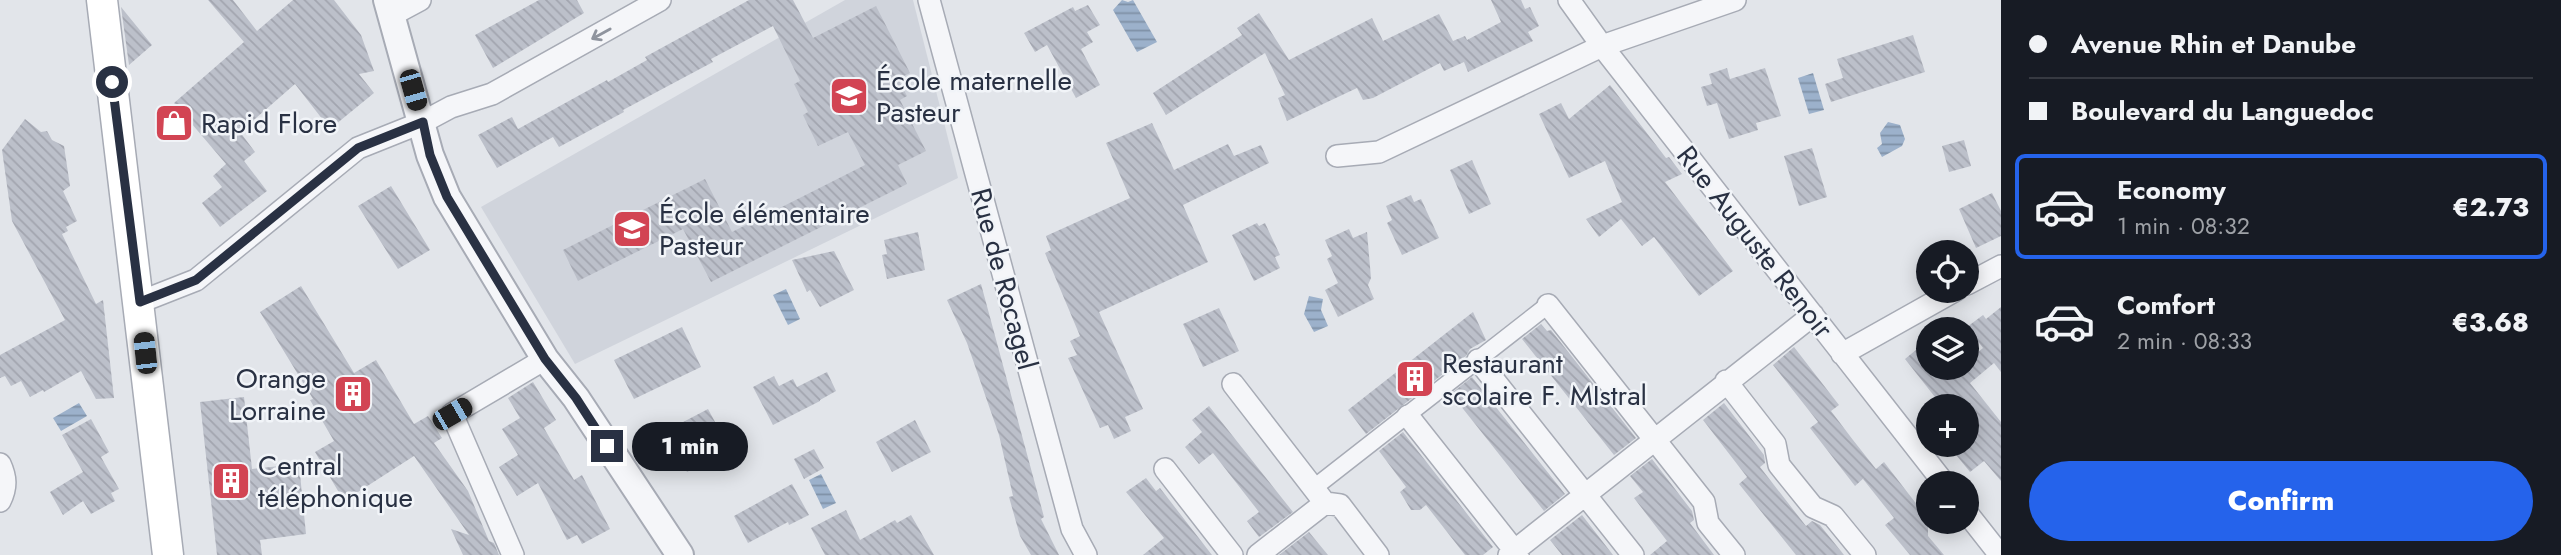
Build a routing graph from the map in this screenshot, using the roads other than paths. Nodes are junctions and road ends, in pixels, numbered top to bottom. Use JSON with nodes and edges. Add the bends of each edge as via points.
{"nodes":[{"id":1,"x":102,"y":0,"type":"edge"},
{"id":2,"x":420,"y":0,"type":"edge"},
{"id":3,"x":660,"y":0,"type":"edge"},
{"id":4,"x":929,"y":0,"type":"edge"},
{"id":5,"x":1569,"y":0,"type":"edge"},
{"id":6,"x":1735,"y":0,"type":"edge"},
{"id":7,"x":390,"y":7,"type":"edge"},
{"id":8,"x":1602,"y":46,"type":"junction"},
{"id":9,"x":423,"y":122,"type":"junction"},
{"id":10,"x":1337,"y":156,"type":"dead end"},
{"id":11,"x":2001,"y":266,"type":"edge"},
{"id":12,"x":1979,"y":278,"type":"edge"},
{"id":13,"x":140,"y":302,"type":"junction"},
{"id":14,"x":1933,"y":303,"type":"edge"},
{"id":15,"x":1548,"y":305,"type":"joint"},
{"id":16,"x":1813,"y":315,"type":"junction"},
{"id":17,"x":1842,"y":354,"type":"junction"},
{"id":18,"x":545,"y":359,"type":"junction"},
{"id":19,"x":1478,"y":360,"type":"junction"},
{"id":20,"x":1726,"y":382,"type":"junction"},
{"id":21,"x":1233,"y":384,"type":"dead end"},
{"id":22,"x":1408,"y":416,"type":"junction"},
{"id":23,"x":1655,"y":439,"type":"junction"},
{"id":24,"x":0,"y":464,"type":"edge"},
{"id":25,"x":1165,"y":470,"type":"dead end"},
{"id":26,"x":1935,"y":471,"type":"edge"},
{"id":27,"x":1586,"y":494,"type":"junction"},
{"id":28,"x":1320,"y":495,"type":"junction"},
{"id":29,"x":0,"y":501,"type":"edge"},
{"id":30,"x":1979,"y":528,"type":"edge"},
{"id":31,"x":1514,"y":554,"type":"edge"},
{"id":32,"x":169,"y":555,"type":"edge"},
{"id":33,"x":513,"y":555,"type":"edge"},
{"id":34,"x":680,"y":555,"type":"edge"},
{"id":35,"x":1086,"y":555,"type":"edge"},
{"id":36,"x":1232,"y":555,"type":"edge"},
{"id":37,"x":1258,"y":555,"type":"edge"},
{"id":38,"x":1378,"y":555,"type":"edge"},
{"id":39,"x":1633,"y":555,"type":"edge"},
{"id":40,"x":1734,"y":555,"type":"edge"},
{"id":41,"x":1865,"y":555,"type":"edge"},
{"id":42,"x":2000,"y":555,"type":"edge"}],
"edges":[{"from":1,"to":13,"type":"main road"},
{"from":2,"to":7,"type":"street"},
{"from":3,"to":9,"type":"street","one_way":true,"via":[[492,94]]},
{"from":4,"to":35,"type":"street","name":"Rue de Rocagel","via":[[1072,529]]},
{"from":5,"to":8,"type":"street","name":"Rue Auguste Renoir"},
{"from":6,"to":8,"type":"street"},
{"from":7,"to":9,"type":"street"},
{"from":8,"to":10,"type":"street","via":[[1379,152]]},
{"from":8,"to":16,"type":"street","name":"Rue Auguste Renoir"},
{"from":9,"to":13,"type":"street","via":[[358,148],[196,280]]},
{"from":9,"to":18,"type":"street","via":[[447,197]]},
{"from":11,"to":12,"type":"street"},
{"from":13,"to":32,"type":"main road"},
{"from":14,"to":17,"type":"street"},
{"from":15,"to":19,"type":"street"},
{"from":15,"to":23,"type":"street"},
{"from":16,"to":17,"type":"street","name":"Rue Auguste Renoir"},
{"from":16,"to":20,"type":"street"},
{"from":17,"to":26,"type":"street","name":"Rue Auguste Renoir"},
{"from":18,"to":33,"type":"street","via":[[452,414]]},
{"from":18,"to":34,"type":"street"},
{"from":19,"to":22,"type":"street"},
{"from":19,"to":27,"type":"street"},
{"from":20,"to":23,"type":"street"},
{"from":20,"to":41,"type":"street","via":[[1775,444],[1779,465],[1813,507],[1833,516]]},
{"from":21,"to":28,"type":"street"},
{"from":22,"to":28,"type":"street"},
{"from":22,"to":31,"type":"street"},
{"from":23,"to":27,"type":"street"},
{"from":23,"to":40,"type":"street","via":[[1704,502],[1708,523]]},
{"from":24,"to":29,"type":"street","via":[[5,475]]},
{"from":25,"to":36,"type":"street"},
{"from":27,"to":31,"type":"street"},
{"from":27,"to":39,"type":"street"},
{"from":28,"to":37,"type":"street"},
{"from":28,"to":38,"type":"street","via":[[1340,505]]},
{"from":30,"to":42,"type":"street"}]}
